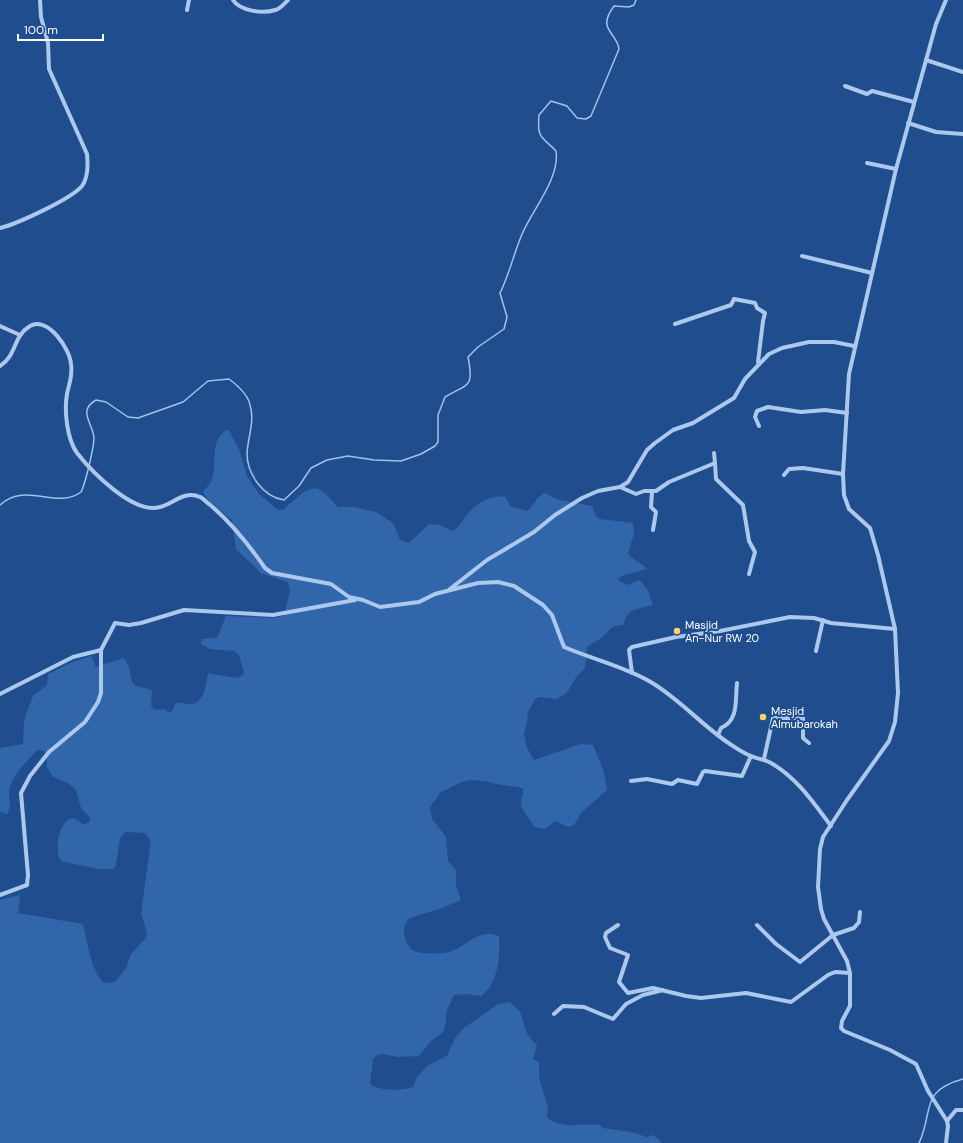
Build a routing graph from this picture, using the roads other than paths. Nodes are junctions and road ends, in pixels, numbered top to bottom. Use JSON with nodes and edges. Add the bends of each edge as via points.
{"nodes":[{"id":1,"x":40,"y":0,"type":"edge"},
{"id":2,"x":189,"y":0,"type":"edge"},
{"id":3,"x":232,"y":0,"type":"edge"},
{"id":4,"x":288,"y":0,"type":"edge"},
{"id":5,"x":946,"y":0,"type":"edge"},
{"id":6,"x":187,"y":10,"type":"dead end"},
{"id":7,"x":926,"y":60,"type":"junction"},
{"id":8,"x":963,"y":72,"type":"edge"},
{"id":9,"x":845,"y":86,"type":"dead end"},
{"id":10,"x":914,"y":102,"type":"junction"},
{"id":11,"x":908,"y":123,"type":"junction"},
{"id":12,"x":963,"y":134,"type":"edge"},
{"id":13,"x":866,"y":163,"type":"dead end"},
{"id":14,"x":896,"y":169,"type":"junction"},
{"id":15,"x":0,"y":228,"type":"edge"},
{"id":16,"x":802,"y":256,"type":"dead end"},
{"id":17,"x":872,"y":272,"type":"junction"},
{"id":18,"x":675,"y":324,"type":"dead end"},
{"id":19,"x":0,"y":326,"type":"edge"},
{"id":20,"x":20,"y":335,"type":"junction"},
{"id":21,"x":854,"y":346,"type":"junction"},
{"id":22,"x":758,"y":363,"type":"junction"},
{"id":23,"x":0,"y":366,"type":"edge"},
{"id":24,"x":847,"y":413,"type":"junction"},
{"id":25,"x":759,"y":426,"type":"dead end"},
{"id":26,"x":714,"y":452,"type":"dead end"},
{"id":27,"x":715,"y":463,"type":"junction"},
{"id":28,"x":843,"y":474,"type":"junction"},
{"id":29,"x":784,"y":475,"type":"dead end"},
{"id":30,"x":620,"y":487,"type":"junction"},
{"id":31,"x":652,"y":492,"type":"junction"},
{"id":32,"x":653,"y":530,"type":"dead end"},
{"id":33,"x":749,"y":574,"type":"dead end"},
{"id":34,"x":449,"y":590,"type":"junction"},
{"id":35,"x":358,"y":599,"type":"junction"},
{"id":36,"x":823,"y":620,"type":"junction"},
{"id":37,"x":895,"y":629,"type":"junction"},
{"id":38,"x":101,"y":650,"type":"junction"},
{"id":39,"x":816,"y":651,"type":"dead end"},
{"id":40,"x":632,"y":673,"type":"junction"},
{"id":41,"x":737,"y":684,"type":"dead end"},
{"id":42,"x":0,"y":694,"type":"edge"},
{"id":43,"x":718,"y":735,"type":"junction"},
{"id":44,"x":810,"y":743,"type":"dead end"},
{"id":45,"x":751,"y":756,"type":"junction"},
{"id":46,"x":764,"y":759,"type":"junction"},
{"id":47,"x":631,"y":781,"type":"dead end"},
{"id":48,"x":831,"y":826,"type":"junction"},
{"id":49,"x":0,"y":895,"type":"edge"},
{"id":50,"x":860,"y":912,"type":"dead end"},
{"id":51,"x":757,"y":925,"type":"dead end"},
{"id":52,"x":618,"y":926,"type":"dead end"},
{"id":53,"x":833,"y":935,"type":"junction"},
{"id":54,"x":850,"y":973,"type":"junction"},
{"id":55,"x":664,"y":990,"type":"junction"},
{"id":56,"x":554,"y":1014,"type":"dead end"},
{"id":57,"x":963,"y":1110,"type":"edge"},
{"id":58,"x":947,"y":1121,"type":"junction"},
{"id":59,"x":946,"y":1143,"type":"edge"}],
"edges":[{"from":1,"to":15,"type":"street","via":[[48,43],[49,69],[87,154],[88,166],[83,185],[76,192]]},
{"from":2,"to":6,"type":"street"},
{"from":3,"to":4,"type":"street","via":[[244,8],[266,11],[279,8]]},
{"from":5,"to":7,"type":"street"},
{"from":7,"to":8,"type":"street"},
{"from":7,"to":10,"type":"street"},
{"from":9,"to":10,"type":"street","via":[[867,94],[872,91]]},
{"from":10,"to":11,"type":"street"},
{"from":11,"to":12,"type":"street","via":[[936,132]]},
{"from":11,"to":14,"type":"street"},
{"from":13,"to":14,"type":"street"},
{"from":14,"to":17,"type":"street"},
{"from":16,"to":17,"type":"street"},
{"from":17,"to":21,"type":"street"},
{"from":18,"to":22,"type":"street","via":[[731,305],[734,299],[756,302],[757,308],[766,313]]},
{"from":19,"to":20,"type":"street"},
{"from":20,"to":23,"type":"street","via":[[11,357]]},
{"from":20,"to":35,"type":"street","via":[[35,324],[46,326],[61,340],[68,353],[72,371],[67,395],[67,417],[72,445],[100,477],[127,499],[147,508],[162,507],[179,497],[201,497],[227,519],[265,568],[272,573],[322,581],[337,587],[349,597]]},
{"from":21,"to":22,"type":"street","via":[[823,342],[795,344],[775,350]]},
{"from":21,"to":24,"type":"street"},
{"from":22,"to":30,"type":"street","via":[[734,398],[693,423],[663,436],[648,450],[631,479]]},
{"from":24,"to":25,"type":"street","via":[[825,410],[801,412],[768,407],[757,411],[755,417]]},
{"from":24,"to":28,"type":"street"},
{"from":26,"to":27,"type":"street"},
{"from":27,"to":31,"type":"street"},
{"from":27,"to":33,"type":"street","via":[[716,479],[743,505],[749,541],[755,552]]},
{"from":28,"to":29,"type":"street","via":[[798,468],[789,469]]},
{"from":28,"to":37,"type":"street","via":[[844,495],[849,509],[870,528]]},
{"from":30,"to":31,"type":"street","via":[[636,494]]},
{"from":30,"to":34,"type":"street","via":[[598,491],[582,498],[487,560]]},
{"from":31,"to":32,"type":"street","via":[[651,507],[656,512]]},
{"from":34,"to":35,"type":"street","via":[[419,602],[398,606],[380,607]]},
{"from":34,"to":40,"type":"street","via":[[478,583],[498,582],[514,586],[543,604],[552,615],[564,647]]},
{"from":35,"to":38,"type":"street","via":[[273,615],[184,610],[141,624],[116,622],[112,625]]},
{"from":36,"to":37,"type":"street"},
{"from":36,"to":39,"type":"street"},
{"from":36,"to":40,"type":"street","via":[[790,617],[632,647],[629,650]]},
{"from":37,"to":48,"type":"street","via":[[898,694],[892,734]]},
{"from":38,"to":42,"type":"street","via":[[73,657]]},
{"from":38,"to":49,"type":"street","via":[[101,693],[98,702],[85,722],[49,752],[30,776],[21,793],[28,882],[25,886]]},
{"from":40,"to":43,"type":"street","via":[[648,680],[671,696],[699,722]]},
{"from":41,"to":43,"type":"street","via":[[733,718],[729,725],[721,728]]},
{"from":43,"to":45,"type":"street"},
{"from":44,"to":46,"type":"street","via":[[803,738],[803,718],[773,718]]},
{"from":45,"to":46,"type":"street"},
{"from":45,"to":47,"type":"street","via":[[742,776],[705,771],[697,784],[678,780],[672,784],[646,779]]},
{"from":46,"to":48,"type":"street","via":[[800,785]]},
{"from":48,"to":53,"type":"street","via":[[823,837],[820,849],[818,887],[824,919]]},
{"from":50,"to":53,"type":"street","via":[[859,922],[854,928]]},
{"from":51,"to":53,"type":"street","via":[[776,944],[800,962]]},
{"from":52,"to":55,"type":"street","via":[[605,935],[610,948],[628,955],[619,983],[628,993],[653,988]]},
{"from":53,"to":54,"type":"street"},
{"from":54,"to":55,"type":"street","via":[[835,972],[828,975],[791,1002],[746,993],[700,998]]},
{"from":54,"to":58,"type":"street","via":[[850,1003],[841,1028],[914,1062]]},
{"from":55,"to":56,"type":"street","via":[[643,995],[626,1004],[613,1019],[577,1006],[563,1006]]},
{"from":57,"to":58,"type":"street","via":[[956,1110]]},
{"from":58,"to":59,"type":"street"}]}
